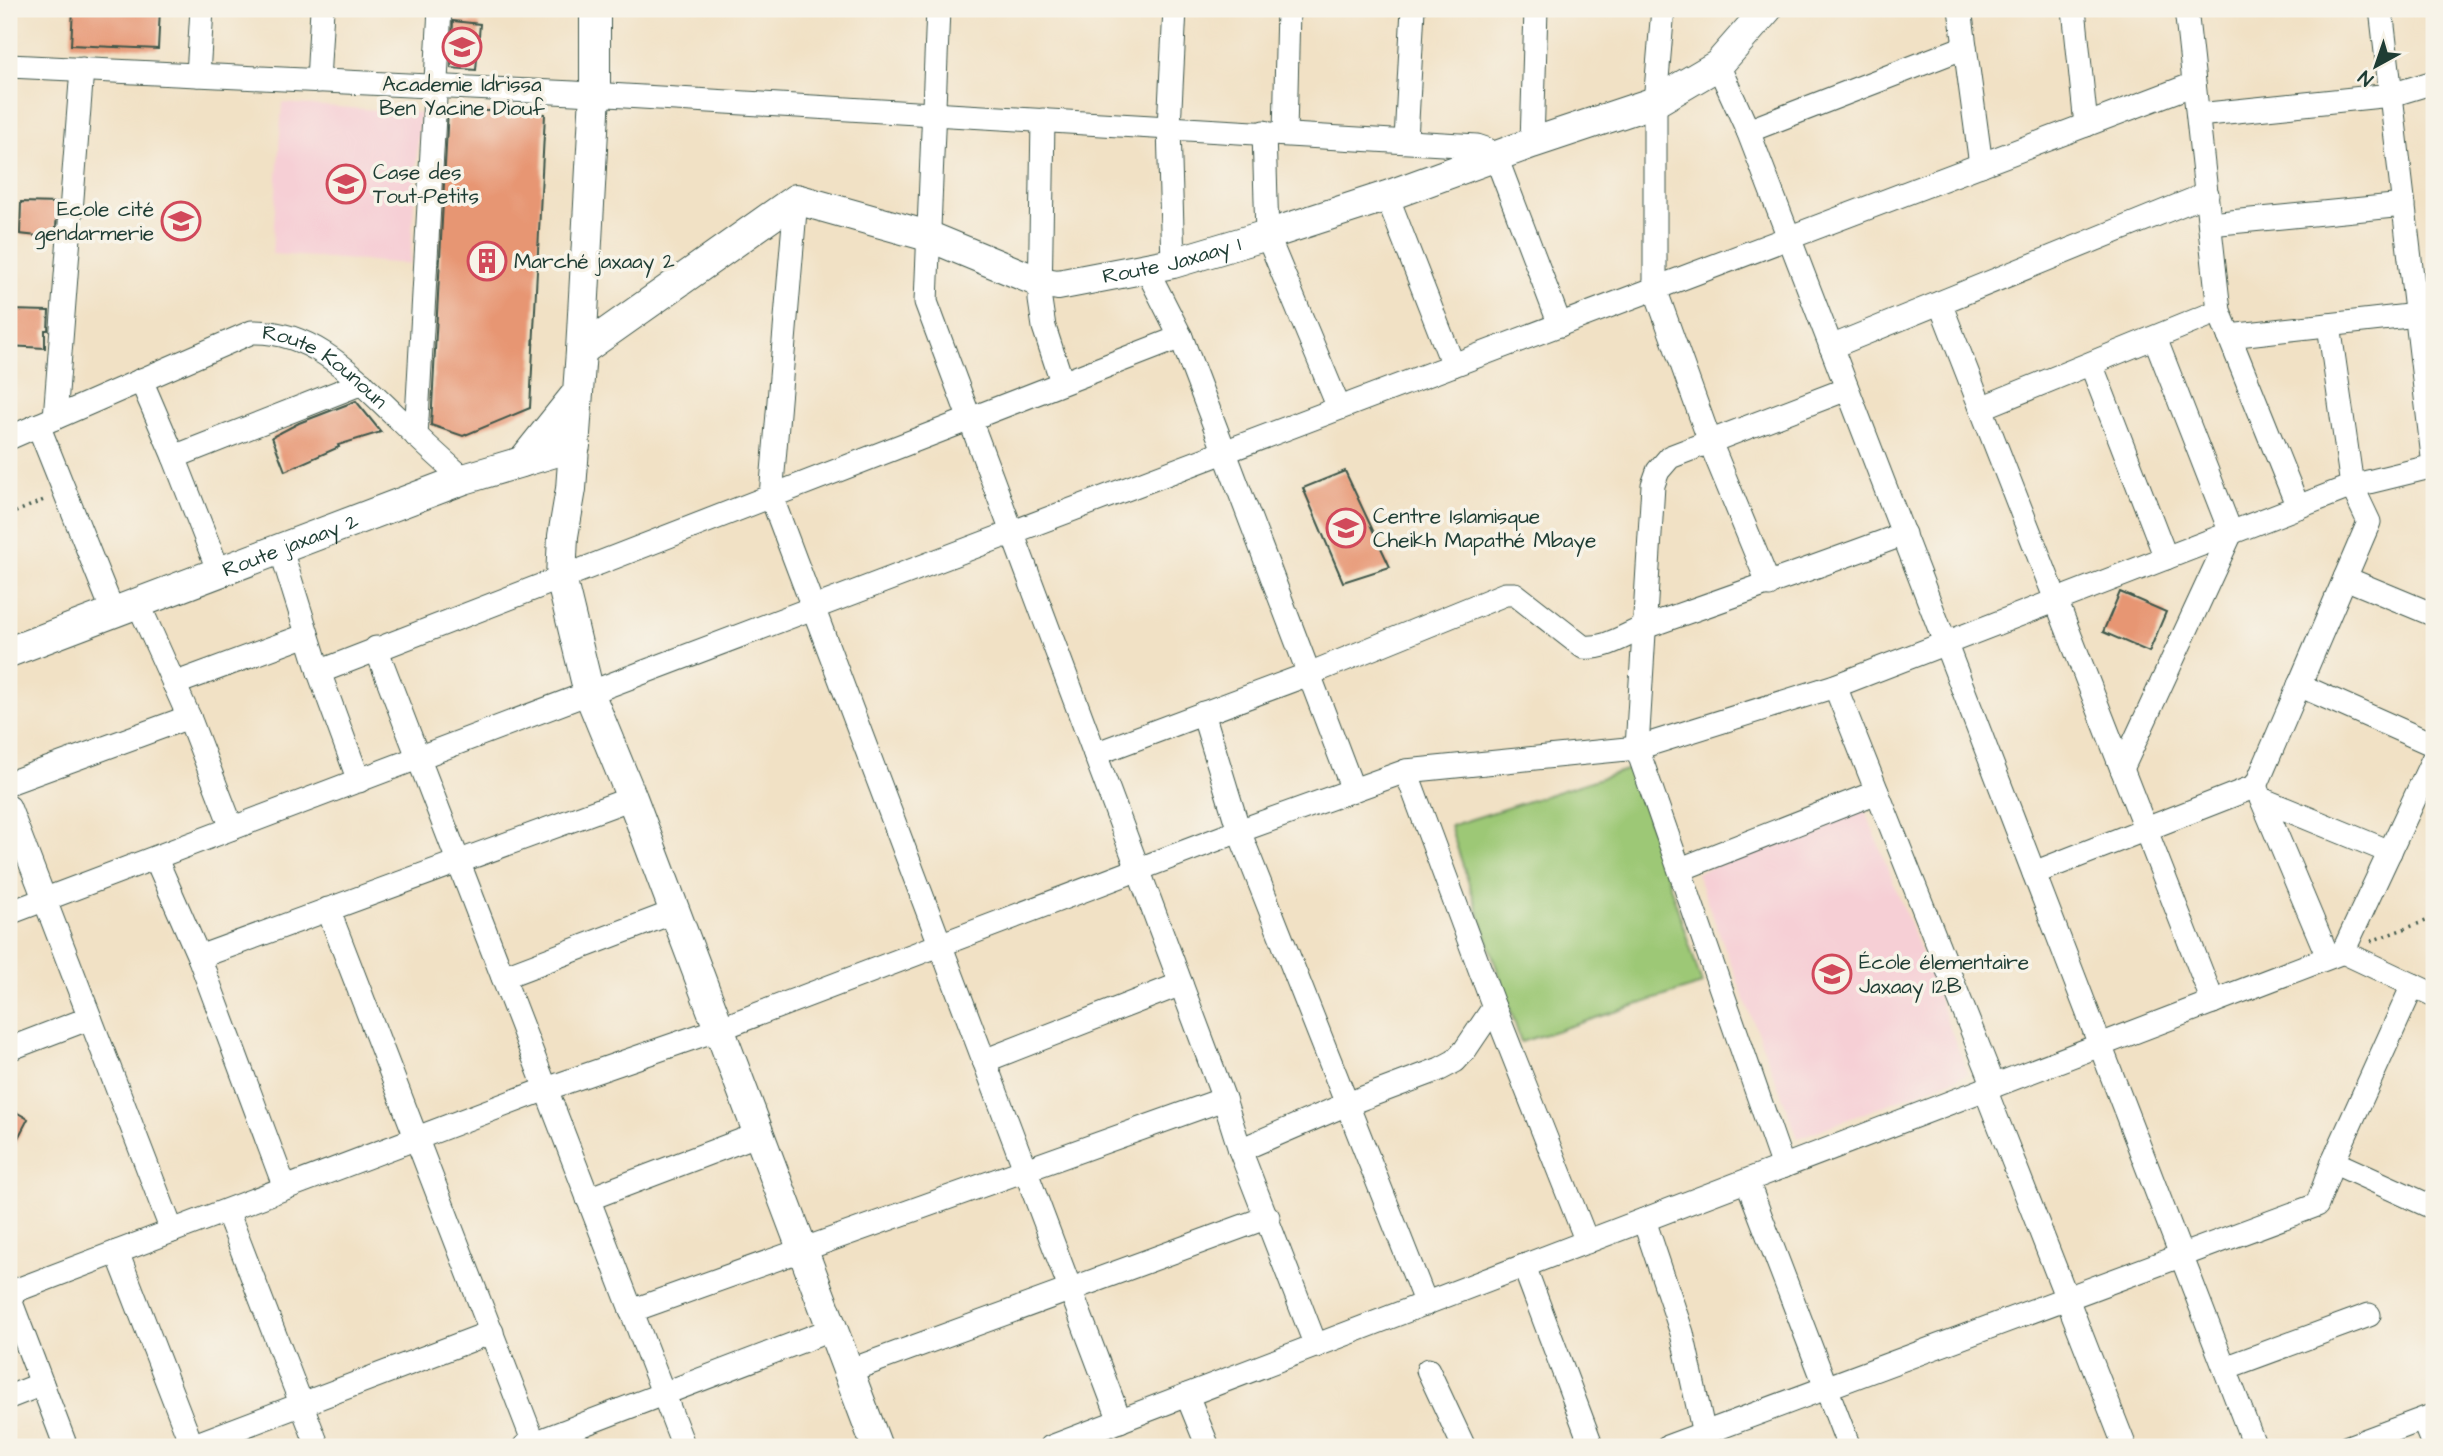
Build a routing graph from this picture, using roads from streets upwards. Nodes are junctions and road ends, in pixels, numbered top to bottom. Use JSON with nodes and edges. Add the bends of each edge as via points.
{"nodes":[{"id":1,"x":202,"y":9,"type":"edge"},
{"id":2,"x":323,"y":9,"type":"edge"},
{"id":3,"x":440,"y":9,"type":"edge"},
{"id":4,"x":595,"y":9,"type":"edge"},
{"id":5,"x":938,"y":9,"type":"edge"},
{"id":6,"x":1175,"y":9,"type":"edge"},
{"id":7,"x":1288,"y":9,"type":"edge"},
{"id":8,"x":1413,"y":9,"type":"edge"},
{"id":9,"x":1536,"y":9,"type":"edge"},
{"id":10,"x":1663,"y":9,"type":"edge"},
{"id":11,"x":1767,"y":9,"type":"edge"},
{"id":12,"x":1960,"y":9,"type":"edge"},
{"id":13,"x":2074,"y":9,"type":"edge"},
{"id":14,"x":2186,"y":9,"type":"edge"},
{"id":15,"x":2381,"y":9,"type":"edge"},
{"id":16,"x":1965,"y":47,"type":"junction"},
{"id":17,"x":1718,"y":65,"type":"junction"},
{"id":18,"x":9,"y":66,"type":"edge"},
{"id":19,"x":82,"y":69,"type":"junction"},
{"id":20,"x":198,"y":75,"type":"junction"},
{"id":21,"x":318,"y":81,"type":"junction"},
{"id":22,"x":2434,"y":82,"type":"edge"},
{"id":23,"x":2194,"y":84,"type":"junction"},
{"id":24,"x":435,"y":86,"type":"junction"},
{"id":25,"x":595,"y":94,"type":"junction"},
{"id":26,"x":2391,"y":95,"type":"junction"},
{"id":27,"x":1655,"y":103,"type":"junction"},
{"id":28,"x":934,"y":113,"type":"junction"},
{"id":29,"x":2198,"y":116,"type":"junction"},
{"id":30,"x":1043,"y":120,"type":"junction"},
{"id":31,"x":2086,"y":125,"type":"junction"},
{"id":32,"x":1169,"y":127,"type":"junction"},
{"id":33,"x":1748,"y":131,"type":"junction"},
{"id":34,"x":1274,"y":132,"type":"junction"},
{"id":35,"x":1406,"y":140,"type":"junction"},
{"id":36,"x":1532,"y":143,"type":"junction"},
{"id":37,"x":1496,"y":157,"type":"junction"},
{"id":38,"x":1981,"y":165,"type":"junction"},
{"id":39,"x":2207,"y":194,"type":"junction"},
{"id":40,"x":1387,"y":196,"type":"junction"},
{"id":41,"x":796,"y":199,"type":"junction"},
{"id":42,"x":2404,"y":205,"type":"junction"},
{"id":43,"x":2210,"y":224,"type":"junction"},
{"id":44,"x":1267,"y":235,"type":"junction"},
{"id":45,"x":928,"y":236,"type":"junction"},
{"id":46,"x":1789,"y":237,"type":"junction"},
{"id":47,"x":1159,"y":265,"type":"junction"},
{"id":48,"x":1039,"y":282,"type":"junction"},
{"id":49,"x":1655,"y":289,"type":"junction"},
{"id":50,"x":1940,"y":303,"type":"junction"},
{"id":51,"x":2219,"y":312,"type":"junction"},
{"id":52,"x":2417,"y":315,"type":"junction"},
{"id":53,"x":1560,"y":325,"type":"junction"},
{"id":54,"x":2329,"y":325,"type":"junction"},
{"id":55,"x":2229,"y":336,"type":"junction"},
{"id":56,"x":1181,"y":337,"type":"junction"},
{"id":57,"x":2155,"y":338,"type":"junction"},
{"id":58,"x":1831,"y":347,"type":"junction"},
{"id":59,"x":581,"y":351,"type":"junction"},
{"id":60,"x":2091,"y":364,"type":"junction"},
{"id":61,"x":1454,"y":365,"type":"junction"},
{"id":62,"x":141,"y":380,"type":"junction"},
{"id":63,"x":1062,"y":382,"type":"junction"},
{"id":64,"x":362,"y":383,"type":"junction"},
{"id":65,"x":1847,"y":389,"type":"junction"},
{"id":66,"x":578,"y":393,"type":"junction"},
{"id":67,"x":1339,"y":408,"type":"junction"},
{"id":68,"x":1981,"y":408,"type":"junction"},
{"id":69,"x":970,"y":419,"type":"junction"},
{"id":70,"x":47,"y":421,"type":"junction"},
{"id":71,"x":2432,"y":433,"type":"edge"},
{"id":72,"x":416,"y":436,"type":"junction"},
{"id":73,"x":9,"y":438,"type":"edge"},
{"id":74,"x":1710,"y":442,"type":"junction"},
{"id":75,"x":575,"y":446,"type":"junction"},
{"id":76,"x":1226,"y":451,"type":"junction"},
{"id":77,"x":174,"y":457,"type":"junction"},
{"id":78,"x":522,"y":462,"type":"junction"},
{"id":79,"x":2434,"y":466,"type":"edge"},
{"id":80,"x":464,"y":479,"type":"junction"},
{"id":81,"x":2352,"y":486,"type":"junction"},
{"id":82,"x":771,"y":496,"type":"junction"},
{"id":83,"x":2298,"y":507,"type":"junction"},
{"id":84,"x":1012,"y":533,"type":"junction"},
{"id":85,"x":2231,"y":533,"type":"junction"},
{"id":86,"x":1904,"y":534,"type":"junction"},
{"id":87,"x":281,"y":550,"type":"junction"},
{"id":88,"x":2166,"y":558,"type":"junction"},
{"id":89,"x":219,"y":572,"type":"junction"},
{"id":90,"x":561,"y":578,"type":"junction"},
{"id":91,"x":2345,"y":578,"type":"junction"},
{"id":92,"x":1769,"y":585,"type":"junction"},
{"id":93,"x":2057,"y":601,"type":"junction"},
{"id":94,"x":126,"y":608,"type":"junction"},
{"id":95,"x":813,"y":608,"type":"junction"},
{"id":96,"x":2434,"y":615,"type":"edge"},
{"id":97,"x":1644,"y":628,"type":"junction"},
{"id":98,"x":307,"y":635,"type":"junction"},
{"id":99,"x":1945,"y":644,"type":"junction"},
{"id":100,"x":376,"y":648,"type":"junction"},
{"id":101,"x":9,"y":650,"type":"edge"},
{"id":102,"x":319,"y":671,"type":"junction"},
{"id":103,"x":1309,"y":674,"type":"junction"},
{"id":104,"x":174,"y":684,"type":"junction"},
{"id":105,"x":2299,"y":685,"type":"junction"},
{"id":106,"x":1835,"y":686,"type":"junction"},
{"id":107,"x":589,"y":693,"type":"junction"},
{"id":108,"x":1203,"y":713,"type":"junction"},
{"id":109,"x":189,"y":717,"type":"junction"},
{"id":110,"x":2434,"y":745,"type":"edge"},
{"id":111,"x":1637,"y":748,"type":"junction"},
{"id":112,"x":1095,"y":754,"type":"junction"},
{"id":113,"x":2434,"y":757,"type":"edge"},
{"id":114,"x":418,"y":758,"type":"junction"},
{"id":115,"x":2122,"y":769,"type":"junction"},
{"id":116,"x":1406,"y":771,"type":"junction"},
{"id":117,"x":359,"y":781,"type":"junction"},
{"id":118,"x":9,"y":783,"type":"edge"},
{"id":119,"x":1353,"y":790,"type":"junction"},
{"id":120,"x":1877,"y":792,"type":"junction"},
{"id":121,"x":2259,"y":793,"type":"junction"},
{"id":122,"x":632,"y":798,"type":"junction"},
{"id":123,"x":9,"y":807,"type":"edge"},
{"id":124,"x":232,"y":828,"type":"junction"},
{"id":125,"x":2146,"y":829,"type":"junction"},
{"id":126,"x":1239,"y":831,"type":"junction"},
{"id":127,"x":2390,"y":852,"type":"junction"},
{"id":128,"x":156,"y":859,"type":"junction"},
{"id":129,"x":458,"y":862,"type":"junction"},
{"id":130,"x":1138,"y":869,"type":"junction"},
{"id":131,"x":1681,"y":869,"type":"junction"},
{"id":132,"x":2034,"y":873,"type":"junction"},
{"id":133,"x":44,"y":899,"type":"junction"},
{"id":134,"x":328,"y":909,"type":"junction"},
{"id":135,"x":674,"y":912,"type":"junction"},
{"id":136,"x":9,"y":913,"type":"edge"},
{"id":137,"x":940,"y":944,"type":"junction"},
{"id":138,"x":2336,"y":955,"type":"junction"},
{"id":139,"x":199,"y":957,"type":"junction"},
{"id":140,"x":503,"y":977,"type":"junction"},
{"id":141,"x":1181,"y":984,"type":"junction"},
{"id":142,"x":2424,"y":990,"type":"edge"},
{"id":143,"x":2214,"y":1002,"type":"junction"},
{"id":144,"x":1494,"y":1007,"type":"junction"},
{"id":145,"x":90,"y":1018,"type":"junction"},
{"id":146,"x":719,"y":1029,"type":"junction"},
{"id":147,"x":2100,"y":1045,"type":"junction"},
{"id":148,"x":9,"y":1049,"type":"edge"},
{"id":149,"x":984,"y":1061,"type":"junction"},
{"id":150,"x":1989,"y":1087,"type":"junction"},
{"id":151,"x":546,"y":1089,"type":"junction"},
{"id":152,"x":1224,"y":1099,"type":"junction"},
{"id":153,"x":1347,"y":1104,"type":"junction"},
{"id":154,"x":759,"y":1134,"type":"junction"},
{"id":155,"x":417,"y":1138,"type":"junction"},
{"id":156,"x":1240,"y":1150,"type":"junction"},
{"id":157,"x":2333,"y":1162,"type":"junction"},
{"id":158,"x":1783,"y":1167,"type":"junction"},
{"id":159,"x":1025,"y":1170,"type":"junction"},
{"id":160,"x":1746,"y":1181,"type":"junction"},
{"id":161,"x":285,"y":1188,"type":"junction"},
{"id":162,"x":588,"y":1199,"type":"junction"},
{"id":163,"x":2434,"y":1208,"type":"edge"},
{"id":164,"x":227,"y":1211,"type":"junction"},
{"id":165,"x":1268,"y":1217,"type":"junction"},
{"id":166,"x":1644,"y":1220,"type":"junction"},
{"id":167,"x":172,"y":1231,"type":"junction"},
{"id":168,"x":1587,"y":1241,"type":"junction"},
{"id":169,"x":802,"y":1250,"type":"junction"},
{"id":170,"x":117,"y":1252,"type":"junction"},
{"id":171,"x":2181,"y":1255,"type":"junction"},
{"id":172,"x":1524,"y":1266,"type":"junction"},
{"id":173,"x":1070,"y":1289,"type":"junction"},
{"id":174,"x":9,"y":1295,"type":"edge"},
{"id":175,"x":2067,"y":1298,"type":"junction"},
{"id":176,"x":1426,"y":1304,"type":"junction"},
{"id":177,"x":632,"y":1311,"type":"junction"},
{"id":178,"x":2369,"y":1315,"type":"dead end"},
{"id":179,"x":833,"y":1329,"type":"junction"},
{"id":180,"x":492,"y":1332,"type":"junction"},
{"id":181,"x":1316,"y":1346,"type":"junction"},
{"id":182,"x":2225,"y":1368,"type":"junction"},
{"id":183,"x":1428,"y":1370,"type":"dead end"},
{"id":184,"x":848,"y":1371,"type":"junction"},
{"id":185,"x":42,"y":1384,"type":"junction"},
{"id":186,"x":1826,"y":1388,"type":"junction"},
{"id":187,"x":664,"y":1394,"type":"junction"},
{"id":188,"x":1187,"y":1395,"type":"junction"},
{"id":189,"x":9,"y":1397,"type":"edge"},
{"id":190,"x":301,"y":1405,"type":"junction"},
{"id":191,"x":2428,"y":1417,"type":"edge"},
{"id":192,"x":1120,"y":1421,"type":"junction"},
{"id":193,"x":1706,"y":1440,"type":"edge"},
{"id":194,"x":2372,"y":1443,"type":"edge"},
{"id":195,"x":539,"y":1444,"type":"edge"},
{"id":196,"x":66,"y":1447,"type":"edge"},
{"id":197,"x":190,"y":1447,"type":"edge"},
{"id":198,"x":318,"y":1447,"type":"edge"},
{"id":199,"x":684,"y":1447,"type":"edge"},
{"id":200,"x":877,"y":1447,"type":"edge"},
{"id":201,"x":1051,"y":1447,"type":"edge"},
{"id":202,"x":1208,"y":1447,"type":"edge"},
{"id":203,"x":1464,"y":1447,"type":"edge"},
{"id":204,"x":1592,"y":1447,"type":"edge"},
{"id":205,"x":1667,"y":1447,"type":"edge"},
{"id":206,"x":1849,"y":1447,"type":"edge"},
{"id":207,"x":2125,"y":1447,"type":"edge"},
{"id":208,"x":2255,"y":1447,"type":"edge"},
{"id":209,"x":2348,"y":1447,"type":"edge"},
{"id":210,"x":2434,"y":1447,"type":"edge"}],
"edges":[{"from":1,"to":20,"type":"street"},
{"from":2,"to":21,"type":"street"},
{"from":3,"to":24,"type":"street"},
{"from":4,"to":25,"type":"street"},
{"from":5,"to":28,"type":"street"},
{"from":6,"to":32,"type":"street"},
{"from":7,"to":34,"type":"street"},
{"from":8,"to":35,"type":"street"},
{"from":9,"to":36,"type":"street"},
{"from":10,"to":27,"type":"street"},
{"from":11,"to":17,"type":"street","name":"Route Jaxaay 1"},
{"from":12,"to":16,"type":"street"},
{"from":13,"to":31,"type":"street"},
{"from":14,"to":23,"type":"street"},
{"from":15,"to":26,"type":"street"},
{"from":16,"to":33,"type":"street"},
{"from":16,"to":38,"type":"street"},
{"from":17,"to":27,"type":"street","name":"Route Jaxaay 1"},
{"from":17,"to":33,"type":"street"},
{"from":18,"to":19,"type":"street"},
{"from":19,"to":20,"type":"street"},
{"from":19,"to":70,"type":"street"},
{"from":20,"to":21,"type":"street"},
{"from":21,"to":24,"type":"street"},
{"from":22,"to":26,"type":"street"},
{"from":23,"to":29,"type":"street"},
{"from":23,"to":31,"type":"street"},
{"from":24,"to":25,"type":"street"},
{"from":24,"to":72,"type":"street"},
{"from":25,"to":28,"type":"street"},
{"from":25,"to":59,"type":"street"},
{"from":26,"to":29,"type":"street"},
{"from":26,"to":42,"type":"street"},
{"from":27,"to":36,"type":"street","name":"Route Jaxaay 1"},
{"from":27,"to":49,"type":"street"},
{"from":28,"to":30,"type":"street"},
{"from":28,"to":45,"type":"street"},
{"from":29,"to":39,"type":"street"},
{"from":30,"to":32,"type":"street"},
{"from":30,"to":48,"type":"street"},
{"from":31,"to":38,"type":"street"},
{"from":32,"to":34,"type":"street"},
{"from":32,"to":47,"type":"street"},
{"from":33,"to":46,"type":"street"},
{"from":34,"to":35,"type":"street"},
{"from":34,"to":44,"type":"street"},
{"from":35,"to":37,"type":"street","via":[[1478,146]]},
{"from":36,"to":37,"type":"street","name":"Route Jaxaay 1"},
{"from":37,"to":40,"type":"street","name":"Route Jaxaay 1"},
{"from":37,"to":53,"type":"street"},
{"from":38,"to":46,"type":"street"},
{"from":39,"to":43,"type":"street"},
{"from":39,"to":50,"type":"street"},
{"from":40,"to":44,"type":"street","name":"Route Jaxaay 1"},
{"from":40,"to":61,"type":"street"},
{"from":41,"to":45,"type":"street","name":"Route Jaxaay 1"},
{"from":41,"to":59,"type":"street"},
{"from":41,"to":82,"type":"street"},
{"from":42,"to":43,"type":"street"},
{"from":42,"to":52,"type":"street"},
{"from":43,"to":51,"type":"street"},
{"from":44,"to":47,"type":"street","name":"Route Jaxaay 1"},
{"from":44,"to":67,"type":"street"},
{"from":45,"to":48,"type":"street","name":"Route Jaxaay 1"},
{"from":45,"to":69,"type":"street","via":[[926,302]]},
{"from":46,"to":49,"type":"street"},
{"from":46,"to":58,"type":"street"},
{"from":47,"to":48,"type":"street","name":"Route Jaxaay 1","via":[[1058,285]]},
{"from":47,"to":56,"type":"street"},
{"from":48,"to":63,"type":"street","via":[[1044,327]]},
{"from":49,"to":53,"type":"street"},
{"from":49,"to":74,"type":"street"},
{"from":50,"to":58,"type":"street"},
{"from":50,"to":68,"type":"street"},
{"from":51,"to":55,"type":"street"},
{"from":51,"to":57,"type":"street"},
{"from":52,"to":54,"type":"street"},
{"from":52,"to":71,"type":"street"},
{"from":53,"to":61,"type":"street"},
{"from":54,"to":55,"type":"street"},
{"from":54,"to":81,"type":"street"},
{"from":55,"to":83,"type":"street"},
{"from":56,"to":63,"type":"street"},
{"from":56,"to":76,"type":"street"},
{"from":57,"to":60,"type":"street"},
{"from":57,"to":85,"type":"street"},
{"from":58,"to":65,"type":"street"},
{"from":59,"to":66,"type":"street"},
{"from":60,"to":68,"type":"street"},
{"from":60,"to":88,"type":"street"},
{"from":61,"to":67,"type":"street"},
{"from":62,"to":64,"type":"street","name":"Route Kounoun","via":[[251,332],[270,331],[324,352]]},
{"from":62,"to":70,"type":"street","name":"Route Kounoun"},
{"from":62,"to":77,"type":"street"},
{"from":63,"to":69,"type":"street"},
{"from":64,"to":72,"type":"street","name":"Route Kounoun"},
{"from":64,"to":77,"type":"street"},
{"from":65,"to":74,"type":"street"},
{"from":65,"to":86,"type":"street"},
{"from":66,"to":75,"type":"street"},
{"from":66,"to":78,"type":"street"},
{"from":67,"to":76,"type":"street"},
{"from":68,"to":93,"type":"street"},
{"from":69,"to":82,"type":"street"},
{"from":69,"to":84,"type":"street"},
{"from":70,"to":73,"type":"street","name":"Route Kounoun"},
{"from":70,"to":94,"type":"street","via":[[64,491]]},
{"from":71,"to":79,"type":"street"},
{"from":72,"to":80,"type":"street","name":"Route Kounoun"},
{"from":74,"to":92,"type":"street"},
{"from":74,"to":97,"type":"street","via":[[1670,457],[1653,485]]},
{"from":75,"to":78,"type":"street","name":"Route jaxaay 2"},
{"from":75,"to":90,"type":"street"},
{"from":76,"to":84,"type":"street"},
{"from":76,"to":103,"type":"street"},
{"from":77,"to":89,"type":"street"},
{"from":78,"to":80,"type":"street","name":"Route jaxaay 2"},
{"from":79,"to":81,"type":"street"},
{"from":80,"to":87,"type":"street","name":"Route jaxaay 2"},
{"from":81,"to":83,"type":"street"},
{"from":81,"to":91,"type":"street","via":[[2369,522]]},
{"from":82,"to":90,"type":"street"},
{"from":82,"to":95,"type":"street"},
{"from":83,"to":85,"type":"street"},
{"from":84,"to":95,"type":"street"},
{"from":84,"to":112,"type":"street"},
{"from":85,"to":88,"type":"street"},
{"from":85,"to":115,"type":"street"},
{"from":86,"to":92,"type":"street"},
{"from":86,"to":99,"type":"street"},
{"from":87,"to":89,"type":"street","name":"Route jaxaay 2"},
{"from":87,"to":98,"type":"street"},
{"from":88,"to":93,"type":"street"},
{"from":89,"to":94,"type":"street","name":"Route jaxaay 2"},
{"from":90,"to":100,"type":"street"},
{"from":90,"to":107,"type":"street"},
{"from":91,"to":96,"type":"street"},
{"from":91,"to":105,"type":"street"},
{"from":92,"to":97,"type":"street"},
{"from":93,"to":99,"type":"street"},
{"from":93,"to":115,"type":"street"},
{"from":94,"to":101,"type":"street","name":"Route jaxaay 2"},
{"from":94,"to":104,"type":"street"},
{"from":95,"to":107,"type":"street"},
{"from":95,"to":137,"type":"street"},
{"from":97,"to":103,"type":"street","via":[[1596,649],[1583,647],[1515,594],[1505,594]]},
{"from":97,"to":111,"type":"street"},
{"from":98,"to":102,"type":"street"},
{"from":98,"to":104,"type":"street"},
{"from":99,"to":106,"type":"street"},
{"from":99,"to":132,"type":"street"},
{"from":100,"to":102,"type":"street"},
{"from":100,"to":114,"type":"street"},
{"from":102,"to":117,"type":"street"},
{"from":103,"to":108,"type":"street"},
{"from":103,"to":119,"type":"street"},
{"from":104,"to":109,"type":"street"},
{"from":105,"to":110,"type":"street"},
{"from":105,"to":121,"type":"street"},
{"from":106,"to":111,"type":"street"},
{"from":106,"to":120,"type":"street"},
{"from":107,"to":114,"type":"street"},
{"from":107,"to":122,"type":"street"},
{"from":108,"to":112,"type":"street"},
{"from":108,"to":126,"type":"street"},
{"from":109,"to":118,"type":"street"},
{"from":109,"to":124,"type":"street"},
{"from":111,"to":116,"type":"street"},
{"from":111,"to":131,"type":"street"},
{"from":112,"to":130,"type":"street"},
{"from":113,"to":127,"type":"street"},
{"from":114,"to":117,"type":"street"},
{"from":114,"to":129,"type":"street"},
{"from":115,"to":125,"type":"street"},
{"from":116,"to":119,"type":"street"},
{"from":116,"to":144,"type":"street"},
{"from":117,"to":124,"type":"street"},
{"from":119,"to":126,"type":"street"},
{"from":120,"to":131,"type":"street"},
{"from":120,"to":150,"type":"street"},
{"from":121,"to":125,"type":"street"},
{"from":121,"to":127,"type":"street"},
{"from":121,"to":138,"type":"street"},
{"from":122,"to":129,"type":"street"},
{"from":122,"to":135,"type":"street"},
{"from":123,"to":133,"type":"street"},
{"from":124,"to":128,"type":"street"},
{"from":125,"to":132,"type":"street"},
{"from":125,"to":143,"type":"street"},
{"from":126,"to":130,"type":"street"},
{"from":126,"to":153,"type":"street"},
{"from":127,"to":138,"type":"street"},
{"from":128,"to":133,"type":"street"},
{"from":128,"to":139,"type":"street"},
{"from":129,"to":134,"type":"street"},
{"from":129,"to":140,"type":"street"},
{"from":130,"to":137,"type":"street"},
{"from":130,"to":141,"type":"street"},
{"from":131,"to":158,"type":"street"},
{"from":132,"to":147,"type":"street"},
{"from":133,"to":136,"type":"street"},
{"from":133,"to":145,"type":"street"},
{"from":134,"to":139,"type":"street"},
{"from":134,"to":155,"type":"street"},
{"from":135,"to":140,"type":"street"},
{"from":135,"to":146,"type":"street"},
{"from":137,"to":146,"type":"street"},
{"from":137,"to":149,"type":"street"},
{"from":138,"to":142,"type":"street"},
{"from":138,"to":143,"type":"street"},
{"from":139,"to":161,"type":"street"},
{"from":140,"to":151,"type":"street"},
{"from":141,"to":149,"type":"street"},
{"from":141,"to":152,"type":"street"},
{"from":142,"to":157,"type":"street"},
{"from":143,"to":147,"type":"street"},
{"from":144,"to":153,"type":"street","via":[[1455,1061]]},
{"from":144,"to":168,"type":"street"},
{"from":145,"to":148,"type":"street"},
{"from":145,"to":167,"type":"street"},
{"from":146,"to":151,"type":"street"},
{"from":146,"to":154,"type":"street"},
{"from":147,"to":150,"type":"street"},
{"from":147,"to":171,"type":"street"},
{"from":149,"to":159,"type":"street"},
{"from":150,"to":158,"type":"street"},
{"from":150,"to":175,"type":"street"},
{"from":151,"to":155,"type":"street"},
{"from":151,"to":162,"type":"street"},
{"from":152,"to":156,"type":"street"},
{"from":152,"to":159,"type":"street"},
{"from":153,"to":156,"type":"street"},
{"from":153,"to":176,"type":"street"},
{"from":154,"to":162,"type":"street"},
{"from":154,"to":169,"type":"street"},
{"from":155,"to":161,"type":"street"},
{"from":155,"to":180,"type":"street"},
{"from":156,"to":165,"type":"street"},
{"from":157,"to":163,"type":"street"},
{"from":157,"to":171,"type":"street","via":[[2317,1205]]},
{"from":158,"to":160,"type":"street"},
{"from":159,"to":169,"type":"street"},
{"from":159,"to":173,"type":"street"},
{"from":160,"to":166,"type":"street"},
{"from":160,"to":186,"type":"street"},
{"from":161,"to":164,"type":"street"},
{"from":162,"to":177,"type":"street"},
{"from":164,"to":167,"type":"street"},
{"from":164,"to":190,"type":"street"},
{"from":165,"to":173,"type":"street"},
{"from":165,"to":181,"type":"street"},
{"from":166,"to":168,"type":"street"},
{"from":166,"to":193,"type":"street","via":[[1682,1333]]},
{"from":167,"to":170,"type":"street"},
{"from":168,"to":172,"type":"street"},
{"from":169,"to":177,"type":"street"},
{"from":169,"to":179,"type":"street"},
{"from":170,"to":174,"type":"street"},
{"from":170,"to":197,"type":"street"},
{"from":171,"to":175,"type":"street"},
{"from":171,"to":182,"type":"street"},
{"from":172,"to":176,"type":"street"},
{"from":172,"to":204,"type":"street"},
{"from":173,"to":184,"type":"street"},
{"from":173,"to":192,"type":"street"},
{"from":174,"to":185,"type":"street"},
{"from":175,"to":186,"type":"street"},
{"from":175,"to":207,"type":"street"},
{"from":176,"to":181,"type":"street"},
{"from":177,"to":187,"type":"street"},
{"from":178,"to":182,"type":"street"},
{"from":179,"to":184,"type":"street"},
{"from":179,"to":187,"type":"street"},
{"from":180,"to":190,"type":"street"},
{"from":180,"to":195,"type":"street"},
{"from":181,"to":188,"type":"street"},
{"from":182,"to":208,"type":"street"},
{"from":183,"to":203,"type":"street"},
{"from":184,"to":200,"type":"street"},
{"from":185,"to":189,"type":"street"},
{"from":185,"to":196,"type":"street"},
{"from":186,"to":193,"type":"street"},
{"from":186,"to":206,"type":"street"},
{"from":187,"to":195,"type":"street"},
{"from":187,"to":199,"type":"street"},
{"from":188,"to":192,"type":"street"},
{"from":188,"to":202,"type":"street"},
{"from":190,"to":197,"type":"street"},
{"from":190,"to":198,"type":"street"},
{"from":191,"to":194,"type":"street"},
{"from":191,"to":210,"type":"street"},
{"from":192,"to":201,"type":"street"},
{"from":193,"to":205,"type":"street"},
{"from":194,"to":209,"type":"street"}]}
